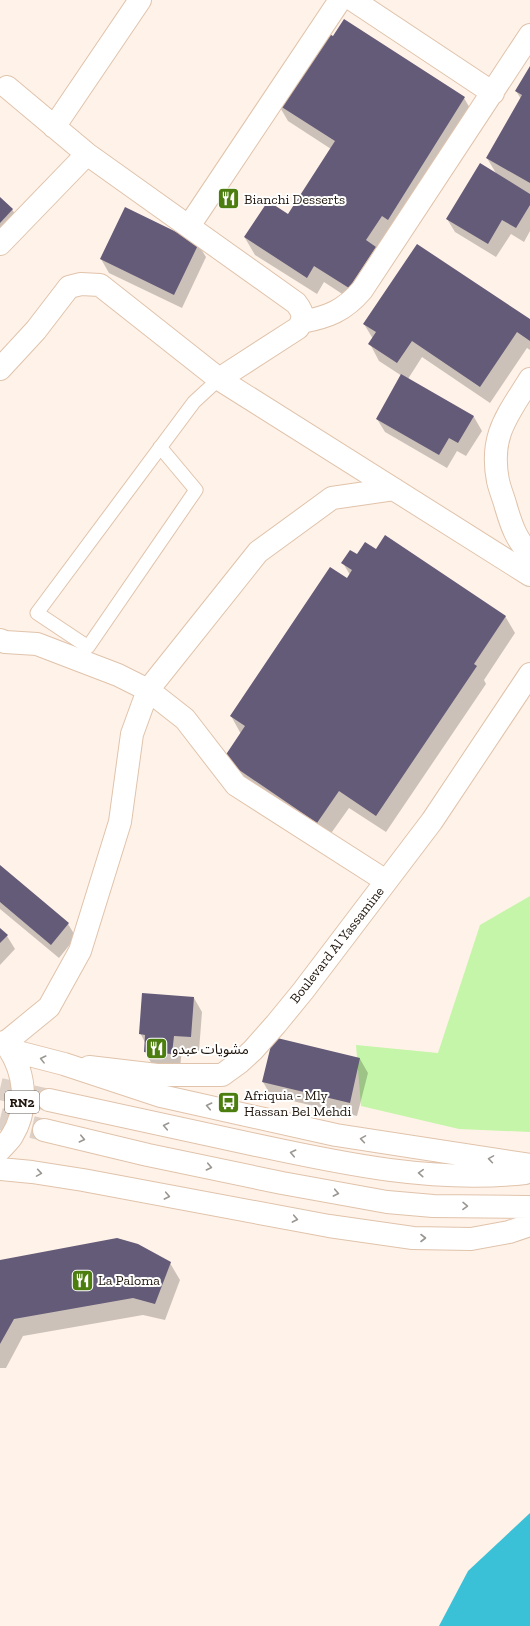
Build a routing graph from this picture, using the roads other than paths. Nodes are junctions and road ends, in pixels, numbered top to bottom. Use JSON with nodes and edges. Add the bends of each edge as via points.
{"nodes":[{"id":1,"x":140,"y":0,"type":"edge"},
{"id":2,"x":340,"y":0,"type":"edge"},
{"id":3,"x":353,"y":0,"type":"edge"},
{"id":4,"x":530,"y":35,"type":"edge"},
{"id":5,"x":7,"y":87,"type":"dead end"},
{"id":6,"x":493,"y":93,"type":"junction"},
{"id":7,"x":54,"y":127,"type":"junction"},
{"id":8,"x":87,"y":154,"type":"junction"},
{"id":9,"x":189,"y":226,"type":"junction"},
{"id":10,"x":0,"y":244,"type":"edge"},
{"id":11,"x":302,"y":322,"type":"junction"},
{"id":12,"x":0,"y":369,"type":"edge"},
{"id":13,"x":219,"y":379,"type":"junction"},
{"id":14,"x":530,"y":379,"type":"edge"},
{"id":15,"x":160,"y":447,"type":"junction"},
{"id":16,"x":394,"y":489,"type":"junction"},
{"id":17,"x":530,"y":554,"type":"edge"},
{"id":18,"x":530,"y":574,"type":"edge"},
{"id":19,"x":0,"y":640,"type":"edge"},
{"id":20,"x":530,"y":674,"type":"edge"},
{"id":21,"x":148,"y":690,"type":"junction"},
{"id":22,"x":386,"y":881,"type":"junction"},
{"id":23,"x":5,"y":1044,"type":"edge"},
{"id":24,"x":64,"y":1064,"type":"junction"},
{"id":25,"x":49,"y":1100,"type":"tunnel mouth"},
{"id":26,"x":44,"y":1130,"type":"tunnel mouth"},
{"id":27,"x":0,"y":1150,"type":"edge"},
{"id":28,"x":530,"y":1165,"type":"edge"},
{"id":29,"x":0,"y":1169,"type":"edge"},
{"id":30,"x":530,"y":1172,"type":"edge"},
{"id":31,"x":530,"y":1207,"type":"edge"},
{"id":32,"x":530,"y":1225,"type":"edge"}],
"edges":[{"from":1,"to":7,"type":"main road"},
{"from":2,"to":9,"type":"main road"},
{"from":3,"to":6,"type":"main road"},
{"from":4,"to":6,"type":"main road"},
{"from":5,"to":7,"type":"main road"},
{"from":6,"to":11,"type":"main road","via":[[362,290],[342,309]]},
{"from":7,"to":8,"type":"main road"},
{"from":8,"to":9,"type":"main road"},
{"from":8,"to":10,"type":"main road"},
{"from":9,"to":11,"type":"main road","via":[[296,303],[302,311]]},
{"from":11,"to":13,"type":"main road","via":[[298,328]]},
{"from":12,"to":13,"type":"main road","via":[[36,330],[69,287],[82,284],[100,285]]},
{"from":13,"to":15,"type":"lane","via":[[194,402]]},
{"from":13,"to":16,"type":"main road"},
{"from":14,"to":17,"type":"main road","via":[[498,434],[495,449],[498,482],[511,522],[518,538]]},
{"from":15,"to":15,"type":"lane","via":[[196,490],[88,647],[37,613]]},
{"from":16,"to":18,"type":"main road"},
{"from":16,"to":21,"type":"main road","via":[[332,498],[258,552]]},
{"from":19,"to":21,"type":"main road","via":[[36,644],[118,675]]},
{"from":20,"to":22,"type":"main road","name":"Boulevard Al Yassamine","via":[[432,821]]},
{"from":21,"to":22,"type":"main road","via":[[185,719],[236,785]]},
{"from":21,"to":23,"type":"main road","via":[[132,734],[120,822],[80,951],[49,1007]]},
{"from":22,"to":24,"type":"main road","name":"Boulevard Al Yassamine","via":[[276,1024],[253,1050],[222,1075],[157,1075]]},
{"from":24,"to":23,"type":"main road","one_way":true},
{"from":23,"to":27,"type":"main road","number":"RN2","via":[[18,1064],[23,1088],[22,1112],[12,1135]]},
{"from":28,"to":24,"type":"main road","one_way":true,"via":[[336,1135],[161,1096]]},
{"from":30,"to":25,"type":"main road","one_way":true,"via":[[462,1176],[402,1172],[312,1157]]},
{"from":26,"to":31,"type":"main road","one_way":true,"via":[[282,1183],[387,1202],[433,1206]]},
{"from":29,"to":32,"type":"main road","one_way":true,"via":[[83,1180],[329,1226],[413,1238],[471,1239]]}]}
